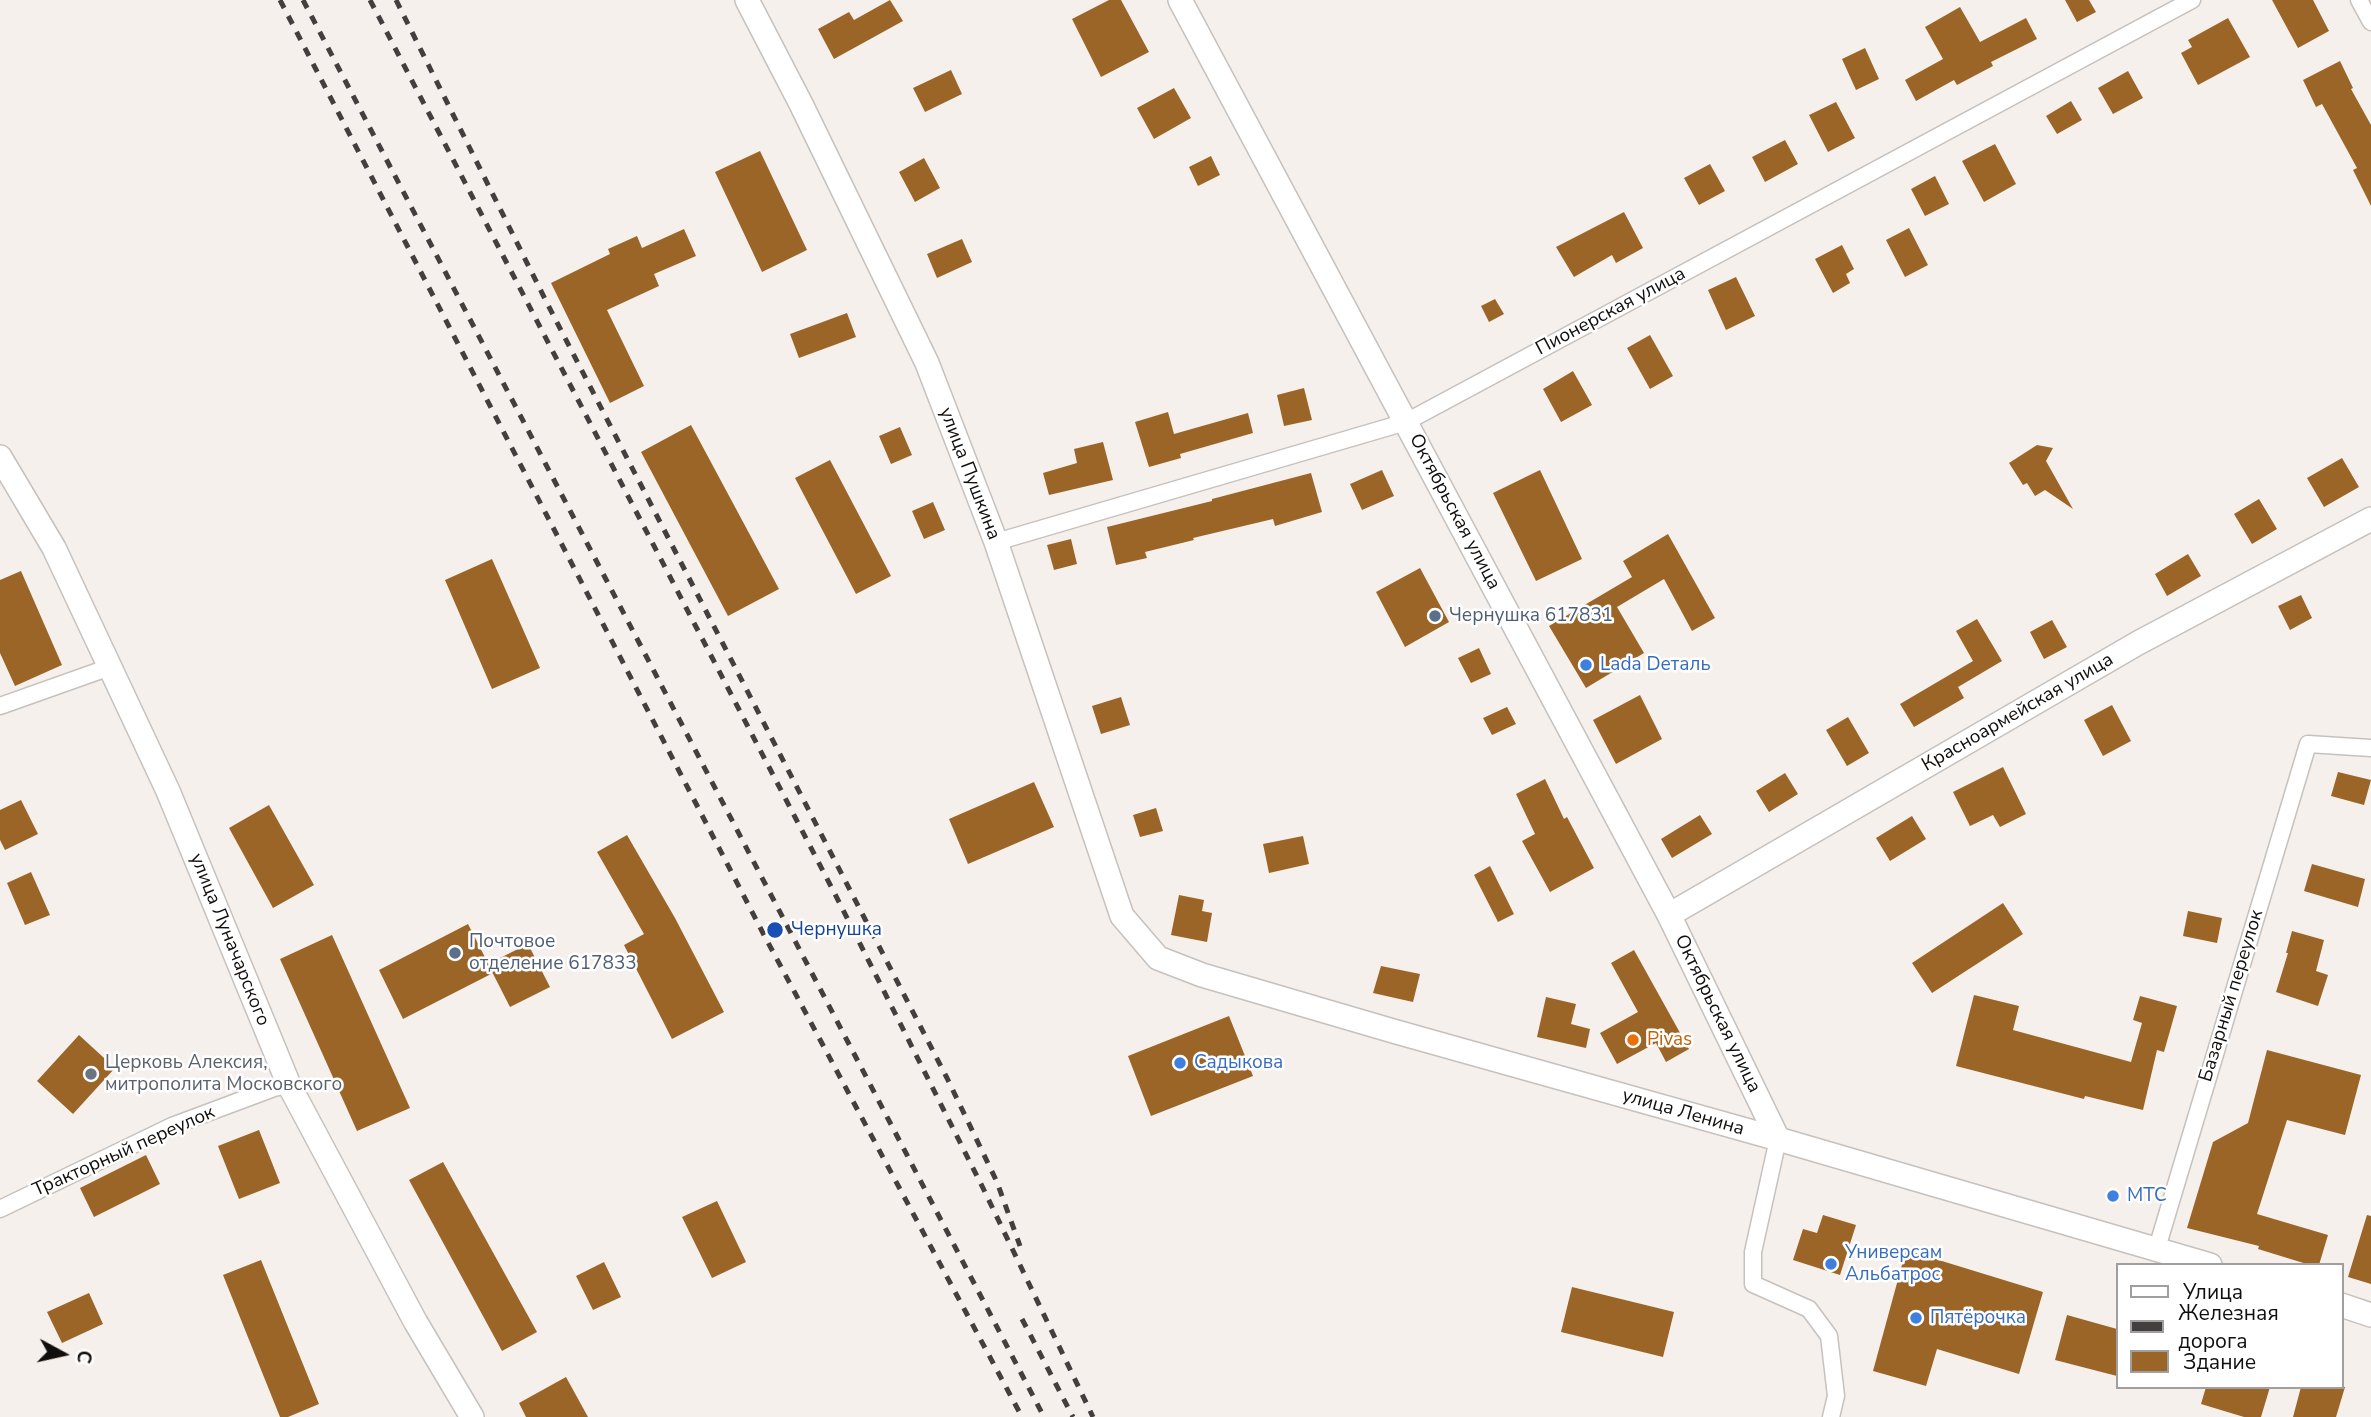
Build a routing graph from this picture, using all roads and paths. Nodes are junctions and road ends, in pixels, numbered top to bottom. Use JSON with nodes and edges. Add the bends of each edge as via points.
{"nodes":[{"id":1,"x":747,"y":0,"type":"edge"},
{"id":2,"x":1180,"y":0,"type":"edge"},
{"id":3,"x":2192,"y":0,"type":"edge"},
{"id":4,"x":2359,"y":0,"type":"edge"},
{"id":5,"x":2371,"y":22,"type":"edge"},
{"id":6,"x":1406,"y":422,"type":"junction"},
{"id":7,"x":0,"y":457,"type":"edge"},
{"id":8,"x":2371,"y":519,"type":"edge"},
{"id":9,"x":996,"y":542,"type":"junction"},
{"id":10,"x":110,"y":667,"type":"junction"},
{"id":11,"x":0,"y":706,"type":"edge"},
{"id":12,"x":2371,"y":748,"type":"edge"},
{"id":13,"x":1669,"y":915,"type":"junction"},
{"id":14,"x":1158,"y":958,"type":"joint"},
{"id":15,"x":289,"y":1085,"type":"junction"},
{"id":16,"x":1779,"y":1139,"type":"junction"},
{"id":17,"x":0,"y":1209,"type":"edge"},
{"id":18,"x":2157,"y":1248,"type":"junction"},
{"id":19,"x":2204,"y":1263,"type":"edge"},
{"id":20,"x":2343,"y":1306,"type":"edge"},
{"id":21,"x":2371,"y":1315,"type":"edge"},
{"id":22,"x":472,"y":1417,"type":"edge"},
{"id":23,"x":1831,"y":1417,"type":"edge"}],
"edges":[{"from":1,"to":9,"type":"street","name":"улица Пушкина","via":[[927,363]]},
{"from":2,"to":6,"type":"street","name":"Октябрьская улица"},
{"from":3,"to":6,"type":"street","name":"Пионерская улица"},
{"from":4,"to":5,"type":"street"},
{"from":6,"to":9,"type":"street","name":"Пионерская улица"},
{"from":6,"to":13,"type":"street","name":"Октябрьская улица"},
{"from":7,"to":10,"type":"street","name":"улица Луначарского","via":[[54,548]]},
{"from":8,"to":13,"type":"street","name":"Красноармейская улица","via":[[2138,643]]},
{"from":9,"to":14,"type":"street","name":"улица Пушкина","via":[[1122,916]]},
{"from":10,"to":11,"type":"street"},
{"from":10,"to":15,"type":"street","name":"улица Луначарского","via":[[167,791]]},
{"from":12,"to":18,"type":"street","name":"Базарный переулок","via":[[2308,744]]},
{"from":13,"to":16,"type":"street","name":"Октябрьская улица"},
{"from":14,"to":16,"type":"street","name":"улица Ленина","via":[[1380,1027]]},
{"from":15,"to":17,"type":"street","name":"Тракторный переулок","via":[[172,1126]]},
{"from":15,"to":22,"type":"street","name":"улица Луначарского","via":[[415,1321]]},
{"from":16,"to":18,"type":"street","name":"улица Ленина"},
{"from":16,"to":23,"type":"street","via":[[1753,1252],[1753,1284],[1809,1308],[1829,1336],[1836,1396]]},
{"from":18,"to":19,"type":"street","name":"улица Ленина"},
{"from":20,"to":21,"type":"street"}]}
